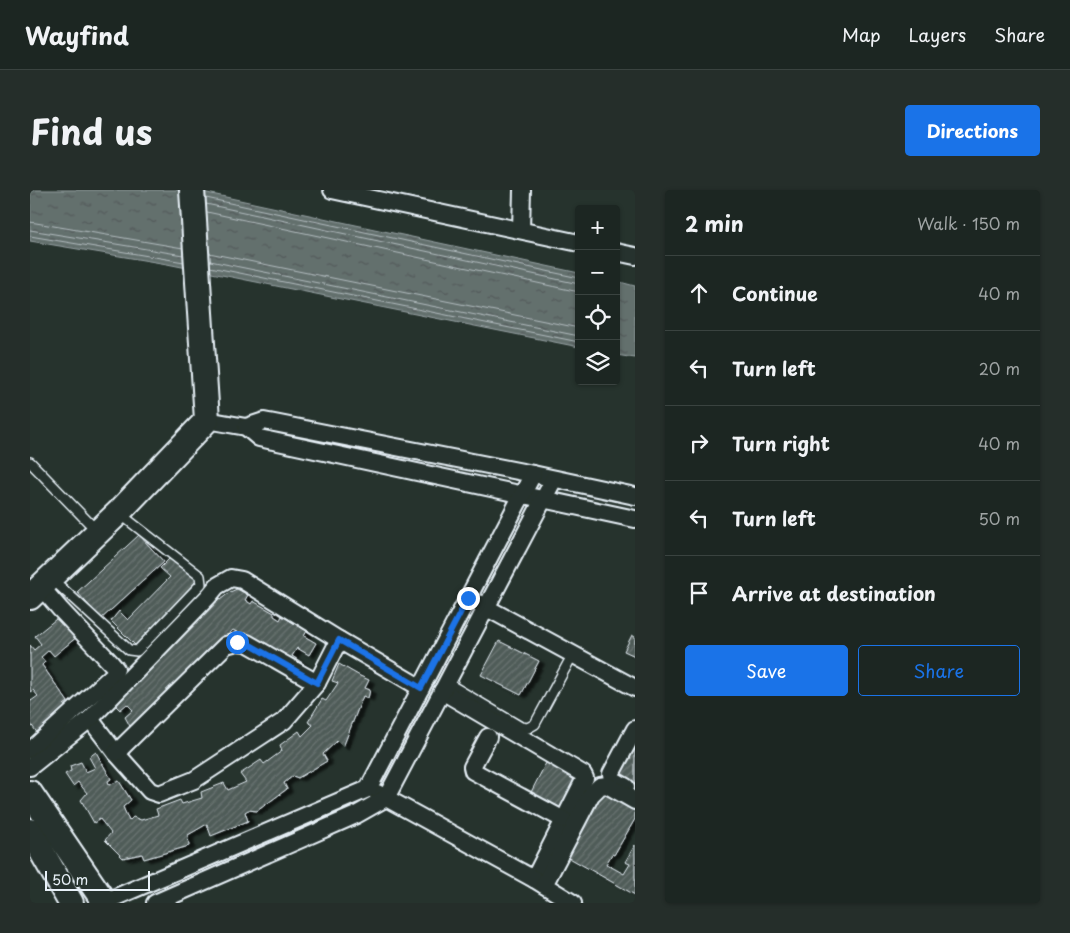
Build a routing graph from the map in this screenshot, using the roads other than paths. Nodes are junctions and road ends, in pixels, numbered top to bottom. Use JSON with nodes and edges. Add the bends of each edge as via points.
{"nodes":[{"id":1,"x":192,"y":190,"type":"edge"},
{"id":2,"x":332,"y":190,"type":"edge"},
{"id":3,"x":522,"y":190,"type":"edge"},
{"id":4,"x":520,"y":230,"type":"junction"},
{"id":5,"x":575,"y":242,"type":"edge"},
{"id":6,"x":620,"y":253,"type":"edge"},
{"id":7,"x":635,"y":256,"type":"edge"},
{"id":8,"x":207,"y":420,"type":"junction"},
{"id":9,"x":246,"y":427,"type":"junction"},
{"id":10,"x":30,"y":462,"type":"edge"},
{"id":11,"x":533,"y":474,"type":"junction"},
{"id":12,"x":554,"y":479,"type":"junction"},
{"id":13,"x":522,"y":495,"type":"junction"},
{"id":14,"x":635,"y":496,"type":"edge"},
{"id":15,"x":543,"y":500,"type":"junction"},
{"id":16,"x":118,"y":513,"type":"junction"},
{"id":17,"x":635,"y":519,"type":"edge"},
{"id":18,"x":98,"y":532,"type":"junction"},
{"id":19,"x":40,"y":587,"type":"edge"},
{"id":20,"x":468,"y":598,"type":"junction"},
{"id":21,"x":486,"y":608,"type":"junction"},
{"id":22,"x":339,"y":640,"type":"junction"},
{"id":23,"x":573,"y":654,"type":"junction"},
{"id":24,"x":317,"y":683,"type":"junction"},
{"id":25,"x":444,"y":687,"type":"junction"},
{"id":26,"x":421,"y":688,"type":"junction"},
{"id":27,"x":635,"y":688,"type":"edge"},
{"id":28,"x":90,"y":719,"type":"junction"},
{"id":29,"x":635,"y":729,"type":"edge"},
{"id":30,"x":488,"y":737,"type":"dead end"},
{"id":31,"x":30,"y":751,"type":"edge"},
{"id":32,"x":116,"y":753,"type":"junction"},
{"id":33,"x":30,"y":767,"type":"edge"},
{"id":34,"x":368,"y":789,"type":"junction"},
{"id":35,"x":635,"y":792,"type":"edge"},
{"id":36,"x":30,"y":793,"type":"edge"},
{"id":37,"x":386,"y":798,"type":"junction"},
{"id":38,"x":635,"y":801,"type":"edge"},
{"id":39,"x":564,"y":820,"type":"junction"},
{"id":40,"x":30,"y":831,"type":"edge"},
{"id":41,"x":539,"y":882,"type":"junction"},
{"id":42,"x":71,"y":903,"type":"edge"},
{"id":43,"x":104,"y":903,"type":"edge"},
{"id":44,"x":155,"y":903,"type":"edge"},
{"id":45,"x":574,"y":903,"type":"edge"}],
"edges":[{"from":1,"to":8,"type":"street"},
{"from":2,"to":4,"type":"street"},
{"from":3,"to":4,"type":"street"},
{"from":4,"to":5,"type":"street"},
{"from":6,"to":7,"type":"street"},
{"from":8,"to":9,"type":"street"},
{"from":8,"to":16,"type":"street"},
{"from":9,"to":11,"type":"street","via":[[264,421]]},
{"from":9,"to":13,"type":"street","via":[[259,438]]},
{"from":10,"to":18,"type":"lane"},
{"from":11,"to":12,"type":"street"},
{"from":11,"to":13,"type":"street"},
{"from":12,"to":14,"type":"street"},
{"from":12,"to":15,"type":"street"},
{"from":13,"to":15,"type":"street"},
{"from":13,"to":20,"type":"street"},
{"from":15,"to":17,"type":"street"},
{"from":15,"to":21,"type":"street"},
{"from":16,"to":18,"type":"street"},
{"from":16,"to":19,"type":"lane","via":[[200,576],[201,584],[137,651],[129,650]]},
{"from":18,"to":19,"type":"street"},
{"from":19,"to":31,"type":"street","via":[[116,669]]},
{"from":20,"to":21,"type":"street"},
{"from":20,"to":26,"type":"street"},
{"from":21,"to":23,"type":"street"},
{"from":21,"to":25,"type":"street"},
{"from":22,"to":24,"type":"street"},
{"from":22,"to":26,"type":"street"},
{"from":22,"to":28,"type":"street","via":[[242,580],[231,578],[217,586]]},
{"from":23,"to":25,"type":"lane","via":[[534,724],[528,728],[521,728]]},
{"from":23,"to":27,"type":"street"},
{"from":24,"to":32,"type":"street","via":[[247,643],[226,645]]},
{"from":24,"to":32,"type":"street","via":[[284,721],[194,780],[159,794],[150,792]]},
{"from":25,"to":37,"type":"street"},
{"from":25,"to":39,"type":"street","via":[[583,774],[585,778]]},
{"from":26,"to":34,"type":"street"},
{"from":28,"to":32,"type":"street"},
{"from":28,"to":33,"type":"street"},
{"from":29,"to":35,"type":"street","via":[[611,774],[612,779]]},
{"from":30,"to":39,"type":"street","via":[[472,767],[473,772]]},
{"from":34,"to":37,"type":"street"},
{"from":34,"to":43,"type":"street"},
{"from":36,"to":43,"type":"street"},
{"from":37,"to":41,"type":"street"},
{"from":37,"to":44,"type":"street","via":[[356,816]]},
{"from":38,"to":41,"type":"street","via":[[607,785],[600,786],[591,795]]},
{"from":39,"to":41,"type":"street"},
{"from":40,"to":42,"type":"street"},
{"from":41,"to":45,"type":"street"}]}
